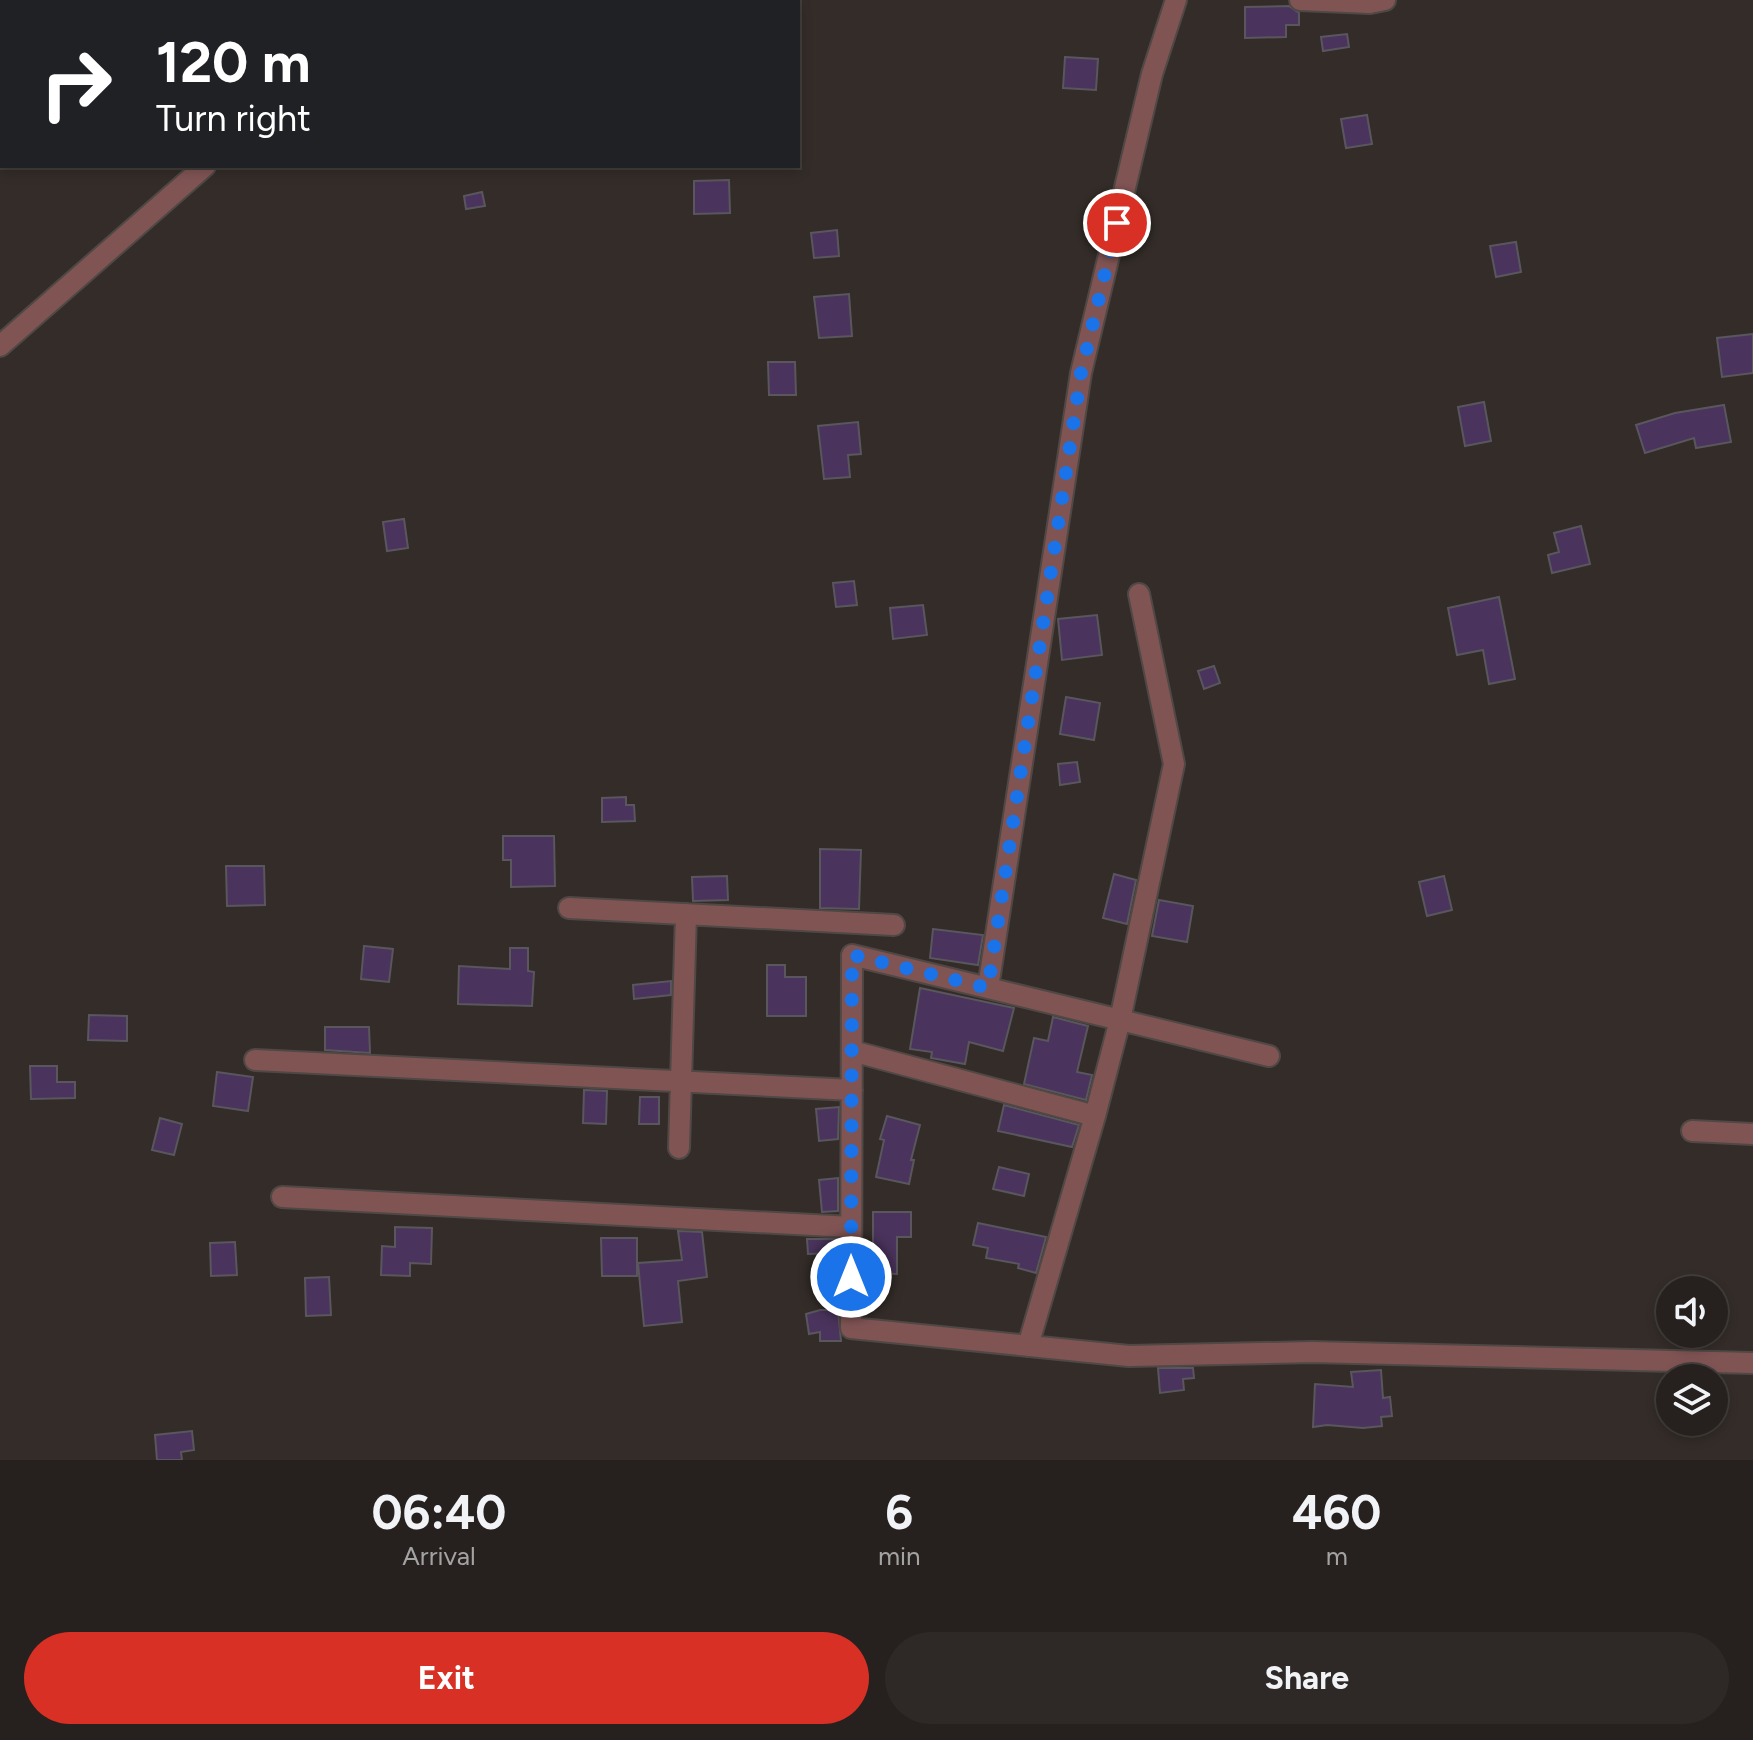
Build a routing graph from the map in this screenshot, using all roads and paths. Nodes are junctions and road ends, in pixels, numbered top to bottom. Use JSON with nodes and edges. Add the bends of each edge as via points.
{"nodes":[{"id":1,"x":1176,"y":0,"type":"edge"},
{"id":2,"x":1300,"y":0,"type":"edge"},
{"id":3,"x":1385,"y":0,"type":"edge"},
{"id":4,"x":203,"y":168,"type":"edge"},
{"id":5,"x":0,"y":346,"type":"edge"},
{"id":6,"x":1139,"y":594,"type":"dead end"},
{"id":7,"x":569,"y":908,"type":"dead end"},
{"id":8,"x":686,"y":914,"type":"junction"},
{"id":9,"x":894,"y":925,"type":"dead end"},
{"id":10,"x":988,"y":988,"type":"junction"},
{"id":11,"x":1120,"y":1020,"type":"junction"},
{"id":12,"x":852,"y":1051,"type":"junction"},
{"id":13,"x":1269,"y":1056,"type":"dead end"},
{"id":14,"x":255,"y":1060,"type":"dead end"},
{"id":15,"x":682,"y":1081,"type":"junction"},
{"id":16,"x":852,"y":1090,"type":"junction"},
{"id":17,"x":1095,"y":1116,"type":"junction"},
{"id":18,"x":1692,"y":1131,"type":"dead end"},
{"id":19,"x":1753,"y":1134,"type":"edge"},
{"id":20,"x":679,"y":1148,"type":"dead end"},
{"id":21,"x":282,"y":1197,"type":"dead end"},
{"id":22,"x":851,"y":1227,"type":"junction"},
{"id":23,"x":1028,"y":1346,"type":"junction"},
{"id":24,"x":1753,"y":1363,"type":"edge"}],
"edges":[{"from":1,"to":10,"type":"street","via":[[1152,74],[1081,373]]},
{"from":2,"to":3,"type":"street"},
{"from":4,"to":5,"type":"street"},
{"from":6,"to":11,"type":"street","via":[[1174,764]]},
{"from":7,"to":8,"type":"street"},
{"from":8,"to":9,"type":"street"},
{"from":8,"to":15,"type":"street"},
{"from":10,"to":11,"type":"street"},
{"from":10,"to":12,"type":"street","via":[[852,955]]},
{"from":11,"to":13,"type":"street"},
{"from":11,"to":17,"type":"street"},
{"from":12,"to":16,"type":"street"},
{"from":12,"to":17,"type":"street"},
{"from":14,"to":15,"type":"street"},
{"from":15,"to":16,"type":"street"},
{"from":15,"to":20,"type":"street"},
{"from":16,"to":22,"type":"street"},
{"from":17,"to":23,"type":"street"},
{"from":18,"to":19,"type":"street"},
{"from":21,"to":22,"type":"street"},
{"from":22,"to":23,"type":"street","via":[[851,1328]]},
{"from":23,"to":24,"type":"street","via":[[1129,1356],[1312,1352]]}]}
